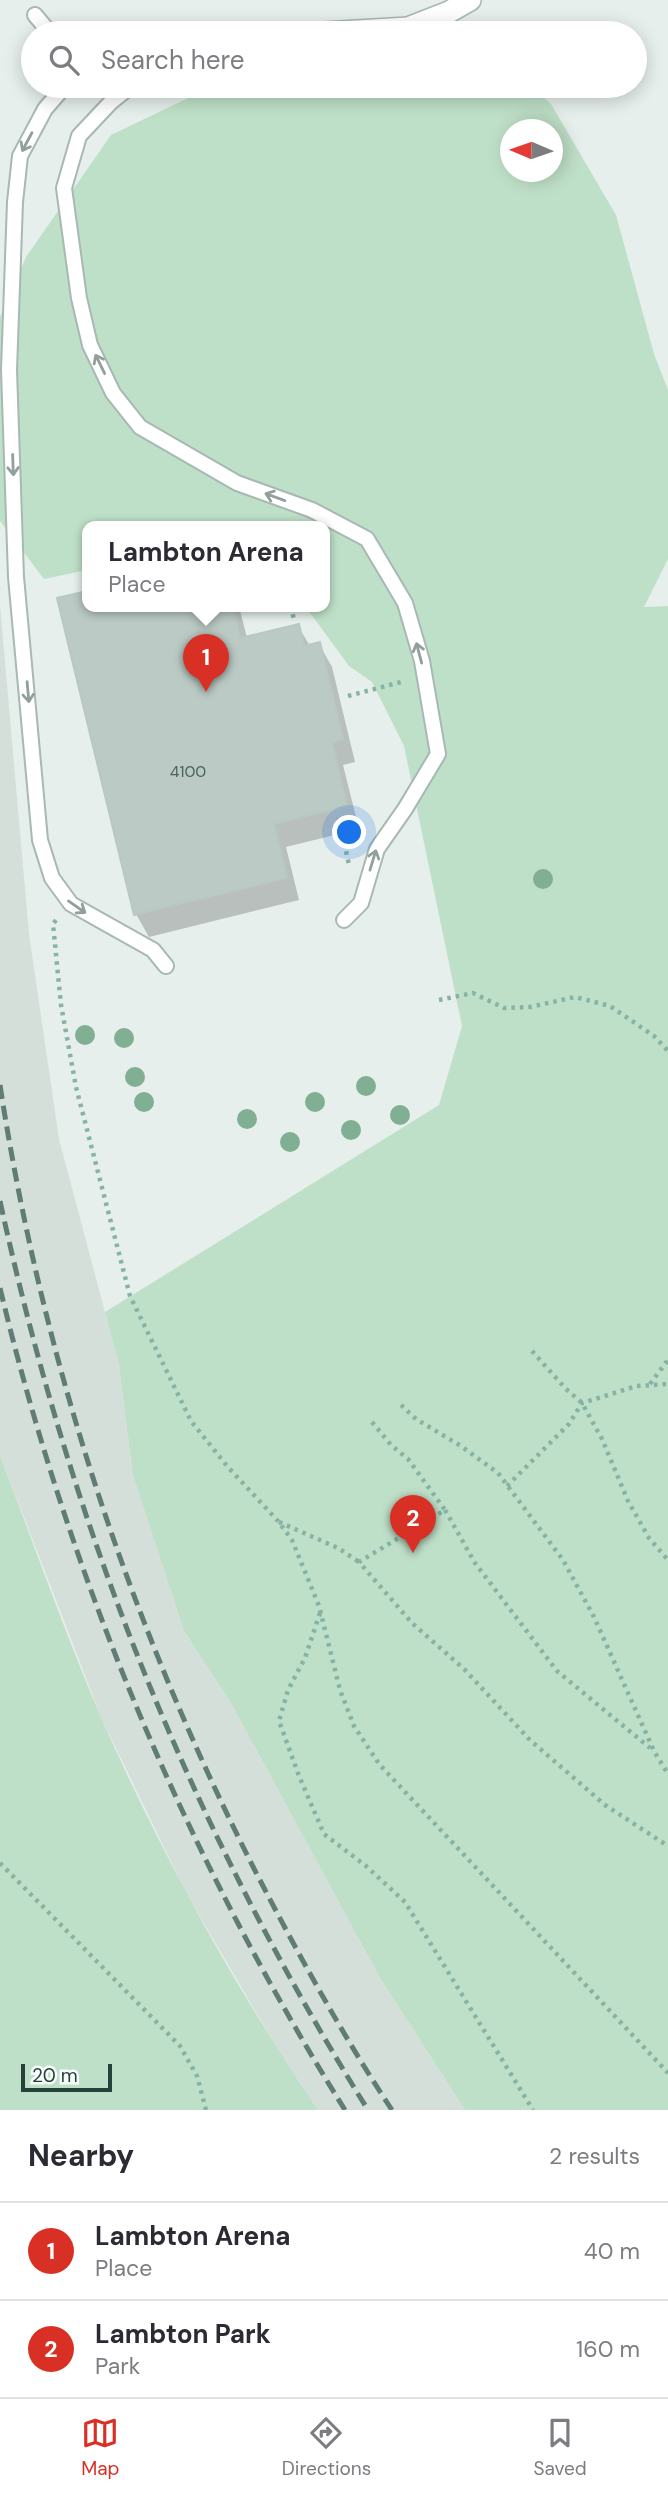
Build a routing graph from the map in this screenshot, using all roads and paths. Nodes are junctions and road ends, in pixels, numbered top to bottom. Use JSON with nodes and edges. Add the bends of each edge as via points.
{"nodes":[{"id":1,"x":470,"y":0,"type":"edge"},
{"id":2,"x":35,"y":15,"type":"dead end"},
{"id":3,"x":40,"y":21,"type":"edge"},
{"id":4,"x":426,"y":21,"type":"edge"},
{"id":5,"x":55,"y":98,"type":"edge"},
{"id":6,"x":112,"y":98,"type":"edge"},
{"id":7,"x":292,"y":612,"type":"edge"},
{"id":8,"x":294,"y":620,"type":"dead end"},
{"id":9,"x":425,"y":676,"type":"junction"},
{"id":10,"x":348,"y":696,"type":"dead end"},
{"id":11,"x":339,"y":818,"type":"dead end"},
{"id":12,"x":364,"y":892,"type":"junction"},
{"id":13,"x":71,"y":904,"type":"junction"},
{"id":14,"x":344,"y":920,"type":"dead end"},
{"id":15,"x":166,"y":966,"type":"dead end"},
{"id":16,"x":439,"y":1000,"type":"dead end"},
{"id":17,"x":668,"y":1051,"type":"edge"},
{"id":18,"x":532,"y":1351,"type":"dead end"},
{"id":19,"x":668,"y":1360,"type":"edge"},
{"id":20,"x":650,"y":1384,"type":"junction"},
{"id":21,"x":668,"y":1384,"type":"edge"},
{"id":22,"x":582,"y":1403,"type":"junction"},
{"id":23,"x":401,"y":1405,"type":"dead end"},
{"id":24,"x":372,"y":1422,"type":"dead end"},
{"id":25,"x":507,"y":1486,"type":"junction"},
{"id":26,"x":445,"y":1510,"type":"junction"},
{"id":27,"x":278,"y":1521,"type":"junction"},
{"id":28,"x":668,"y":1560,"type":"edge"},
{"id":29,"x":359,"y":1562,"type":"junction"},
{"id":30,"x":320,"y":1611,"type":"junction"},
{"id":31,"x":654,"y":1751,"type":"junction"},
{"id":32,"x":668,"y":1774,"type":"edge"},
{"id":33,"x":668,"y":1846,"type":"edge"},
{"id":34,"x":0,"y":1863,"type":"edge"},
{"id":35,"x":668,"y":2073,"type":"edge"},
{"id":36,"x":206,"y":2110,"type":"edge"},
{"id":37,"x":533,"y":2110,"type":"edge"}],
"edges":[{"from":1,"to":4,"type":"street"},
{"from":2,"to":3,"type":"lane"},
{"from":5,"to":13,"type":"lane","one_way":true,"via":[[20,156],[9,370],[16,577],[40,840],[52,878]]},
{"from":9,"to":6,"type":"lane","one_way":true,"via":[[405,603],[367,539],[312,510],[237,483],[183,453],[140,427],[113,393],[90,345],[64,188],[79,136]]},
{"from":7,"to":8,"type":"path"},
{"from":9,"to":10,"type":"path"},
{"from":12,"to":9,"type":"lane","one_way":true,"via":[[377,849],[438,754]]},
{"from":11,"to":12,"type":"path","via":[[352,880]]},
{"from":12,"to":14,"type":"lane","via":[[361,903]]},
{"from":13,"to":15,"type":"lane","one_way":true,"via":[[153,950]]},
{"from":13,"to":27,"type":"path","via":[[52,924],[61,1005],[75,1087],[130,1296],[191,1421]]},
{"from":16,"to":17,"type":"path","via":[[473,993],[504,1008],[575,997],[610,1006]]},
{"from":18,"to":22,"type":"path"},
{"from":19,"to":20,"type":"path"},
{"from":20,"to":21,"type":"path"},
{"from":20,"to":22,"type":"path"},
{"from":22,"to":25,"type":"path","via":[[569,1424]]},
{"from":22,"to":28,"type":"path","via":[[628,1502]]},
{"from":23,"to":25,"type":"path","via":[[489,1465]]},
{"from":24,"to":26,"type":"path","via":[[408,1459]]},
{"from":25,"to":31,"type":"path","via":[[569,1572],[594,1617]]},
{"from":26,"to":29,"type":"path"},
{"from":26,"to":31,"type":"path","via":[[475,1563],[557,1671]]},
{"from":27,"to":29,"type":"path"},
{"from":27,"to":30,"type":"path","via":[[303,1563]]},
{"from":29,"to":33,"type":"path","via":[[412,1623],[464,1669],[530,1740],[605,1805]]},
{"from":30,"to":35,"type":"path","via":[[340,1690],[354,1726],[379,1764]]},
{"from":30,"to":37,"type":"path","via":[[279,1721],[304,1788],[324,1833],[405,1902]]},
{"from":31,"to":32,"type":"path"},
{"from":34,"to":36,"type":"path","via":[[180,2046],[197,2076]]}]}
